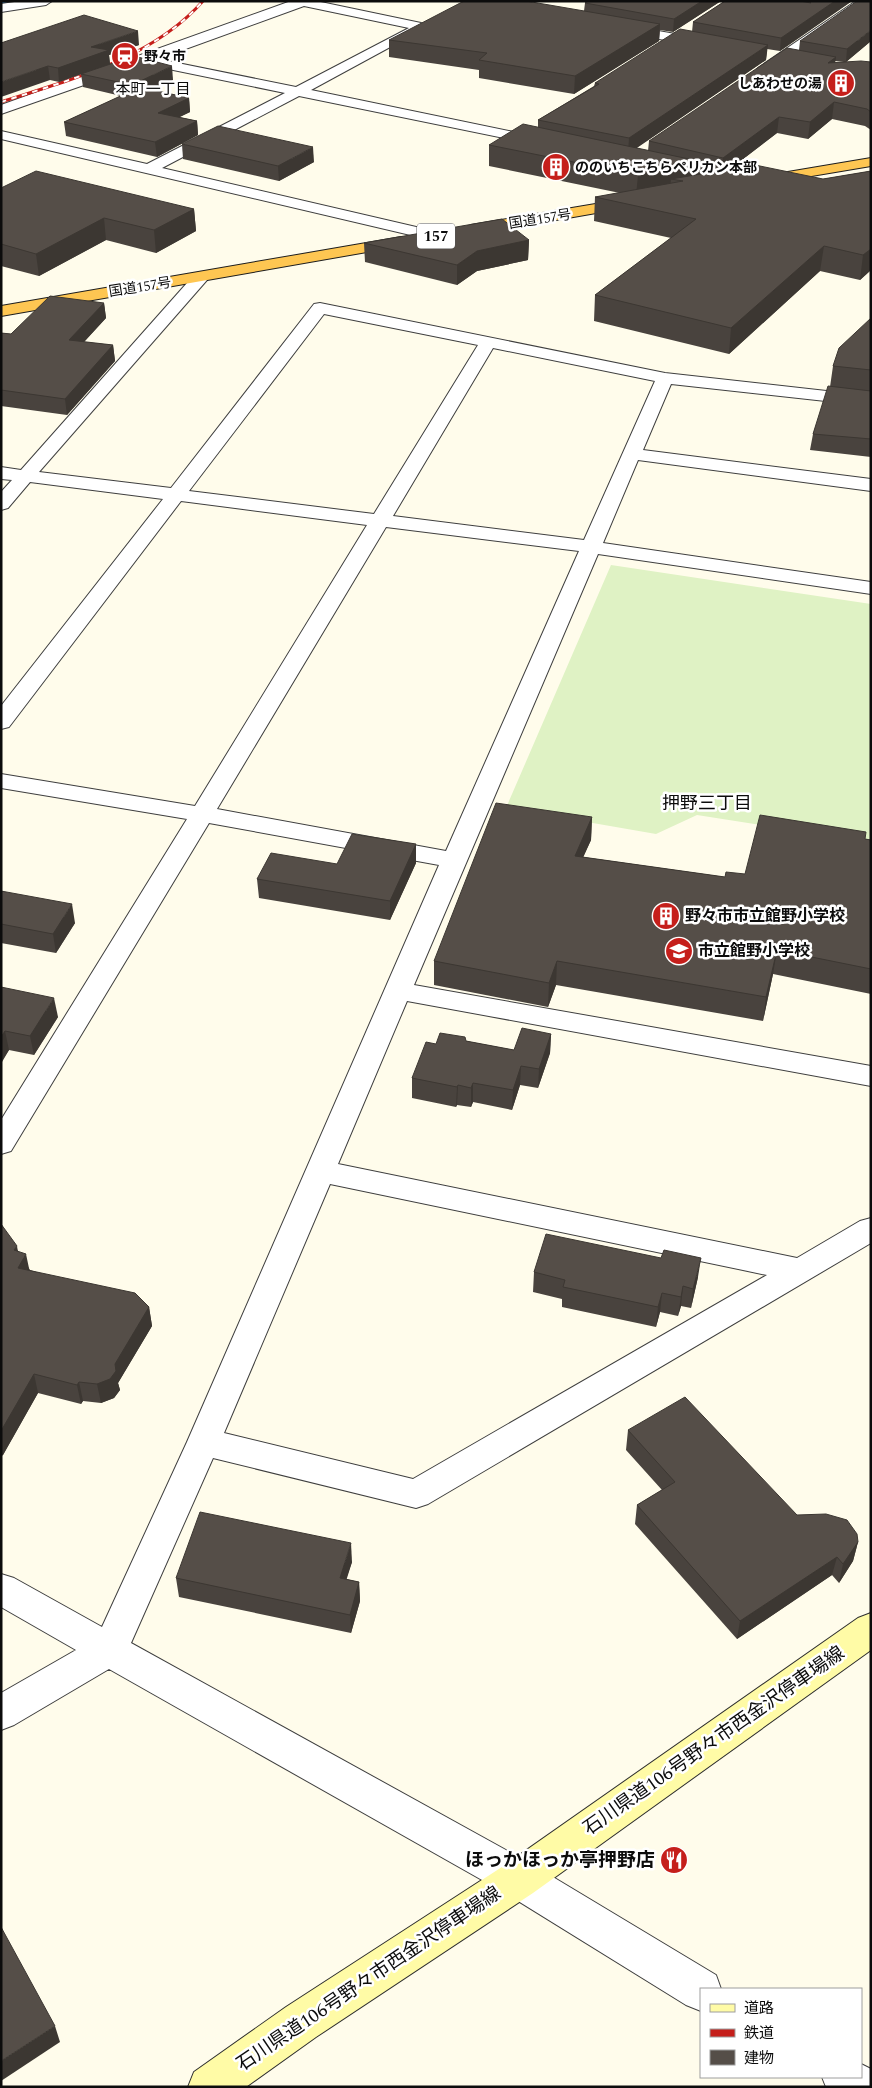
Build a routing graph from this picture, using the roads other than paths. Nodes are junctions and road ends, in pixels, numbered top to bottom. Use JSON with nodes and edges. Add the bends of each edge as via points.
{"nodes":[{"id":1,"x":46,"y":1,"type":"edge"},
{"id":2,"x":865,"y":1,"type":"edge"},
{"id":3,"x":301,"y":2,"type":"edge"},
{"id":4,"x":4,"y":6,"type":"edge"},
{"id":5,"x":609,"y":26,"type":"edge"},
{"id":6,"x":693,"y":28,"type":"edge"},
{"id":7,"x":676,"y":38,"type":"junction"},
{"id":8,"x":716,"y":45,"type":"edge"},
{"id":9,"x":660,"y":48,"type":"edge"},
{"id":10,"x":764,"y":54,"type":"edge"},
{"id":11,"x":784,"y":57,"type":"junction"},
{"id":12,"x":145,"y":60,"type":"junction"},
{"id":13,"x":804,"y":61,"type":"edge"},
{"id":14,"x":752,"y":79,"type":"edge"},
{"id":15,"x":298,"y":92,"type":"junction"},
{"id":16,"x":1,"y":110,"type":"edge"},
{"id":17,"x":535,"y":126,"type":"edge"},
{"id":18,"x":1,"y":135,"type":"edge"},
{"id":19,"x":519,"y":137,"type":"junction"},
{"id":20,"x":556,"y":145,"type":"edge"},
{"id":21,"x":871,"y":162,"type":"edge"},
{"id":22,"x":151,"y":168,"type":"junction"},
{"id":23,"x":750,"y":182,"type":"edge"},
{"id":24,"x":649,"y":200,"type":"edge"},
{"id":25,"x":436,"y":236,"type":"junction"},
{"id":26,"x":202,"y":278,"type":"junction"},
{"id":27,"x":1,"y":311,"type":"edge"},
{"id":28,"x":489,"y":341,"type":"junction"},
{"id":29,"x":665,"y":378,"type":"junction"},
{"id":30,"x":871,"y":401,"type":"edge"},
{"id":31,"x":632,"y":454,"type":"junction"},
{"id":32,"x":1,"y":473,"type":"edge"},
{"id":33,"x":26,"y":476,"type":"junction"},
{"id":34,"x":871,"y":485,"type":"edge"},
{"id":35,"x":175,"y":496,"type":"junction"},
{"id":36,"x":1,"y":504,"type":"edge"},
{"id":37,"x":381,"y":521,"type":"junction"},
{"id":38,"x":592,"y":547,"type":"junction"},
{"id":39,"x":871,"y":588,"type":"edge"},
{"id":40,"x":1,"y":722,"type":"edge"},
{"id":41,"x":1,"y":781,"type":"edge"},
{"id":42,"x":202,"y":814,"type":"junction"},
{"id":43,"x":454,"y":860,"type":"junction"},
{"id":44,"x":398,"y":991,"type":"junction"},
{"id":45,"x":871,"y":1076,"type":"edge"},
{"id":46,"x":1,"y":1144,"type":"edge"},
{"id":47,"x":320,"y":1171,"type":"junction"},
{"id":48,"x":871,"y":1229,"type":"edge"},
{"id":49,"x":800,"y":1270,"type":"junction"},
{"id":50,"x":204,"y":1442,"type":"junction"},
{"id":51,"x":1,"y":1589,"type":"edge"},
{"id":52,"x":871,"y":1629,"type":"edge"},
{"id":53,"x":110,"y":1650,"type":"junction"},
{"id":54,"x":1,"y":1713,"type":"edge"},
{"id":55,"x":519,"y":1879,"type":"junction"},
{"id":56,"x":700,"y":1989,"type":"edge"},
{"id":57,"x":846,"y":2078,"type":"edge"},
{"id":58,"x":209,"y":2087,"type":"edge"},
{"id":59,"x":860,"y":2087,"type":"edge"}],
"edges":[{"from":1,"to":4,"type":"street"},
{"from":2,"to":11,"type":"street"},
{"from":3,"to":12,"type":"street"},
{"from":3,"to":15,"type":"street","via":[[425,25]]},
{"from":5,"to":7,"type":"street"},
{"from":6,"to":7,"type":"street"},
{"from":7,"to":8,"type":"street"},
{"from":7,"to":9,"type":"street"},
{"from":10,"to":11,"type":"street"},
{"from":11,"to":13,"type":"street"},
{"from":11,"to":14,"type":"street"},
{"from":12,"to":15,"type":"street"},
{"from":12,"to":16,"type":"street"},
{"from":15,"to":19,"type":"street"},
{"from":15,"to":22,"type":"street"},
{"from":17,"to":19,"type":"street"},
{"from":18,"to":22,"type":"street"},
{"from":19,"to":20,"type":"street"},
{"from":21,"to":23,"type":"highway"},
{"from":22,"to":25,"type":"street"},
{"from":24,"to":25,"type":"highway","name":"国道157号","number":"157"},
{"from":25,"to":26,"type":"highway","name":"国道157号","number":"157"},
{"from":26,"to":27,"type":"highway","name":"国道157号","number":"157"},
{"from":26,"to":33,"type":"street"},
{"from":28,"to":29,"type":"street"},
{"from":28,"to":35,"type":"street","via":[[320,308]]},
{"from":28,"to":37,"type":"street"},
{"from":29,"to":30,"type":"street"},
{"from":29,"to":31,"type":"street"},
{"from":31,"to":34,"type":"street"},
{"from":31,"to":38,"type":"street"},
{"from":32,"to":33,"type":"street"},
{"from":33,"to":35,"type":"street"},
{"from":33,"to":36,"type":"street"},
{"from":35,"to":37,"type":"street"},
{"from":35,"to":40,"type":"street"},
{"from":37,"to":38,"type":"street"},
{"from":37,"to":42,"type":"street"},
{"from":38,"to":39,"type":"street"},
{"from":38,"to":43,"type":"street"},
{"from":41,"to":42,"type":"street"},
{"from":42,"to":43,"type":"street"},
{"from":42,"to":46,"type":"street"},
{"from":43,"to":44,"type":"street"},
{"from":44,"to":45,"type":"street"},
{"from":44,"to":47,"type":"street"},
{"from":47,"to":49,"type":"street"},
{"from":47,"to":50,"type":"street"},
{"from":48,"to":49,"type":"street"},
{"from":49,"to":50,"type":"street","via":[[416,1494]]},
{"from":50,"to":53,"type":"street"},
{"from":51,"to":53,"type":"street"},
{"from":52,"to":55,"type":"main road","name":"石川県道106号野々市西金沢停車場線"},
{"from":53,"to":54,"type":"street"},
{"from":53,"to":55,"type":"street"},
{"from":55,"to":56,"type":"street"},
{"from":55,"to":58,"type":"main road","name":"石川県道106号野々市西金沢停車場線","via":[[301,2022]]},
{"from":57,"to":59,"type":"street"}]}
